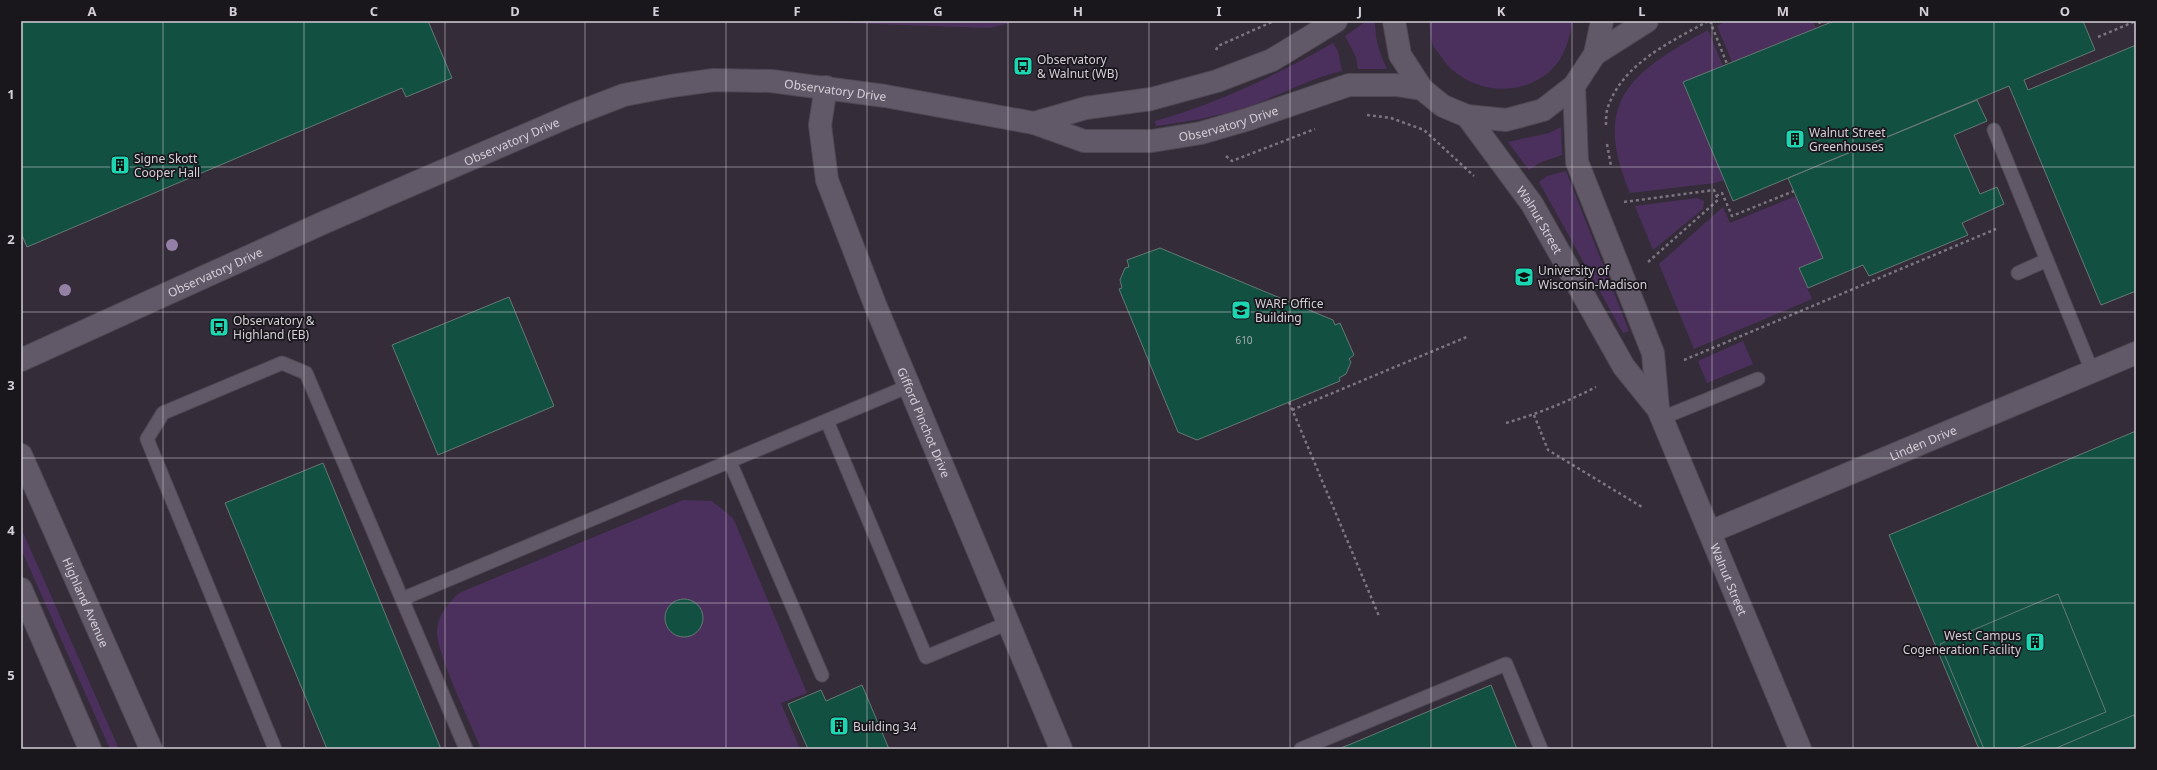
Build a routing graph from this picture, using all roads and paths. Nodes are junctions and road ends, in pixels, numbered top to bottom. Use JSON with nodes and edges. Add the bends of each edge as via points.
{"nodes":[{"id":1,"x":1274,"y":21,"type":"edge"},
{"id":2,"x":1336,"y":21,"type":"edge"},
{"id":3,"x":1394,"y":21,"type":"edge"},
{"id":4,"x":1602,"y":21,"type":"edge"},
{"id":5,"x":1647,"y":21,"type":"edge"},
{"id":6,"x":1709,"y":21,"type":"edge"},
{"id":7,"x":1819,"y":21,"type":"edge"},
{"id":8,"x":2136,"y":21,"type":"edge"},
{"id":9,"x":1821,"y":26,"type":"dead end"},
{"id":10,"x":2098,"y":37,"type":"dead end"},
{"id":11,"x":1218,"y":46,"type":"dead end"},
{"id":12,"x":1595,"y":54,"type":"junction"},
{"id":13,"x":1728,"y":64,"type":"dead end"},
{"id":14,"x":1574,"y":86,"type":"junction"},
{"id":15,"x":826,"y":87,"type":"junction"},
{"id":16,"x":1422,"y":89,"type":"junction"},
{"id":17,"x":1360,"y":115,"type":"dead end"},
{"id":18,"x":1467,"y":116,"type":"junction"},
{"id":19,"x":1034,"y":123,"type":"junction"},
{"id":20,"x":1606,"y":126,"type":"dead end"},
{"id":21,"x":1318,"y":128,"type":"dead end"},
{"id":22,"x":1994,"y":130,"type":"dead end"},
{"id":23,"x":1232,"y":161,"type":"dead end"},
{"id":24,"x":1476,"y":178,"type":"dead end"},
{"id":25,"x":1794,"y":191,"type":"dead end"},
{"id":26,"x":1716,"y":196,"type":"junction"},
{"id":27,"x":1622,"y":202,"type":"dead end"},
{"id":28,"x":1996,"y":229,"type":"dead end"},
{"id":29,"x":2047,"y":260,"type":"junction"},
{"id":30,"x":1646,"y":264,"type":"dead end"},
{"id":31,"x":2018,"y":273,"type":"dead end"},
{"id":32,"x":1469,"y":336,"type":"dead end"},
{"id":33,"x":2136,"y":353,"type":"edge"},
{"id":34,"x":21,"y":360,"type":"edge"},
{"id":35,"x":1684,"y":360,"type":"dead end"},
{"id":36,"x":2092,"y":371,"type":"junction"},
{"id":37,"x":1758,"y":379,"type":"dead end"},
{"id":38,"x":909,"y":386,"type":"junction"},
{"id":39,"x":1596,"y":387,"type":"dead end"},
{"id":40,"x":1289,"y":402,"type":"dead end"},
{"id":41,"x":1292,"y":410,"type":"junction"},
{"id":42,"x":1660,"y":414,"type":"junction"},
{"id":43,"x":1534,"y":415,"type":"junction"},
{"id":44,"x":827,"y":421,"type":"junction"},
{"id":45,"x":1506,"y":423,"type":"dead end"},
{"id":46,"x":21,"y":455,"type":"edge"},
{"id":47,"x":730,"y":462,"type":"junction"},
{"id":48,"x":1642,"y":507,"type":"dead end"},
{"id":49,"x":1710,"y":532,"type":"junction"},
{"id":50,"x":21,"y":589,"type":"edge"},
{"id":51,"x":402,"y":599,"type":"junction"},
{"id":52,"x":1378,"y":616,"type":"dead end"},
{"id":53,"x":1008,"y":623,"type":"junction"},
{"id":54,"x":822,"y":676,"type":"dead end"},
{"id":55,"x":90,"y":749,"type":"edge"},
{"id":56,"x":151,"y":749,"type":"edge"},
{"id":57,"x":275,"y":749,"type":"edge"},
{"id":58,"x":466,"y":749,"type":"edge"},
{"id":59,"x":1061,"y":749,"type":"edge"},
{"id":60,"x":1301,"y":749,"type":"edge"},
{"id":61,"x":1541,"y":749,"type":"edge"},
{"id":62,"x":1800,"y":749,"type":"edge"}],
"edges":[{"from":1,"to":11,"type":"path"},
{"from":2,"to":19,"type":"street","name":"Observatory Drive","via":[[1272,60],[1217,81],[1150,99],[1086,108]]},
{"from":3,"to":16,"type":"street","via":[[1400,55]]},
{"from":4,"to":12,"type":"street"},
{"from":5,"to":12,"type":"street"},
{"from":6,"to":13,"type":"path"},
{"from":6,"to":20,"type":"path","via":[[1644,60],[1622,82],[1608,107]]},
{"from":7,"to":9,"type":"path"},
{"from":8,"to":10,"type":"path"},
{"from":12,"to":14,"type":"street"},
{"from":14,"to":18,"type":"street","via":[[1543,110],[1506,120]]},
{"from":14,"to":42,"type":"street","name":"Walnut Street","via":[[1577,162],[1584,186],[1653,353]]},
{"from":15,"to":19,"type":"street","name":"Observatory Drive"},
{"from":15,"to":34,"type":"street","name":"Observatory Drive","via":[[771,81],[714,80],[624,96],[572,114],[332,219]]},
{"from":15,"to":38,"type":"street","name":"Gifford Pinchot Drive","via":[[820,125],[827,180]]},
{"from":16,"to":18,"type":"street","via":[[1443,106]]},
{"from":16,"to":19,"type":"street","name":"Observatory Drive","via":[[1396,85],[1349,85],[1200,133],[1152,141],[1084,141]]},
{"from":17,"to":24,"type":"path","via":[[1391,118],[1424,130]]},
{"from":18,"to":42,"type":"street","name":"Walnut Street","via":[[1532,204],[1624,367]]},
{"from":21,"to":23,"type":"path"},
{"from":22,"to":29,"type":"lane"},
{"from":25,"to":26,"type":"path","via":[[1732,216],[1722,193]]},
{"from":26,"to":27,"type":"path","via":[[1714,190]]},
{"from":26,"to":30,"type":"path","via":[[1718,200]]},
{"from":28,"to":35,"type":"path"},
{"from":29,"to":31,"type":"lane"},
{"from":29,"to":36,"type":"lane"},
{"from":32,"to":41,"type":"path"},
{"from":33,"to":36,"type":"street","name":"Linden Drive"},
{"from":36,"to":49,"type":"street","name":"Linden Drive"},
{"from":37,"to":42,"type":"lane"},
{"from":38,"to":44,"type":"lane"},
{"from":38,"to":53,"type":"street","name":"Gifford Pinchot Drive"},
{"from":39,"to":43,"type":"path"},
{"from":40,"to":41,"type":"path"},
{"from":41,"to":52,"type":"path"},
{"from":42,"to":49,"type":"street","name":"Walnut Street"},
{"from":43,"to":45,"type":"path"},
{"from":43,"to":48,"type":"path","via":[[1548,450]]},
{"from":44,"to":47,"type":"lane"},
{"from":44,"to":53,"type":"lane","via":[[926,657]]},
{"from":46,"to":56,"type":"street","name":"Highland Avenue"},
{"from":47,"to":51,"type":"lane"},
{"from":47,"to":54,"type":"lane"},
{"from":49,"to":62,"type":"street","name":"Walnut Street"},
{"from":50,"to":55,"type":"street"},
{"from":51,"to":57,"type":"lane","via":[[306,372],[282,363],[163,413],[147,439]]},
{"from":51,"to":58,"type":"lane"},
{"from":53,"to":59,"type":"street","name":"Gifford Pinchot Drive"},
{"from":60,"to":61,"type":"lane","via":[[1506,664]]}]}
